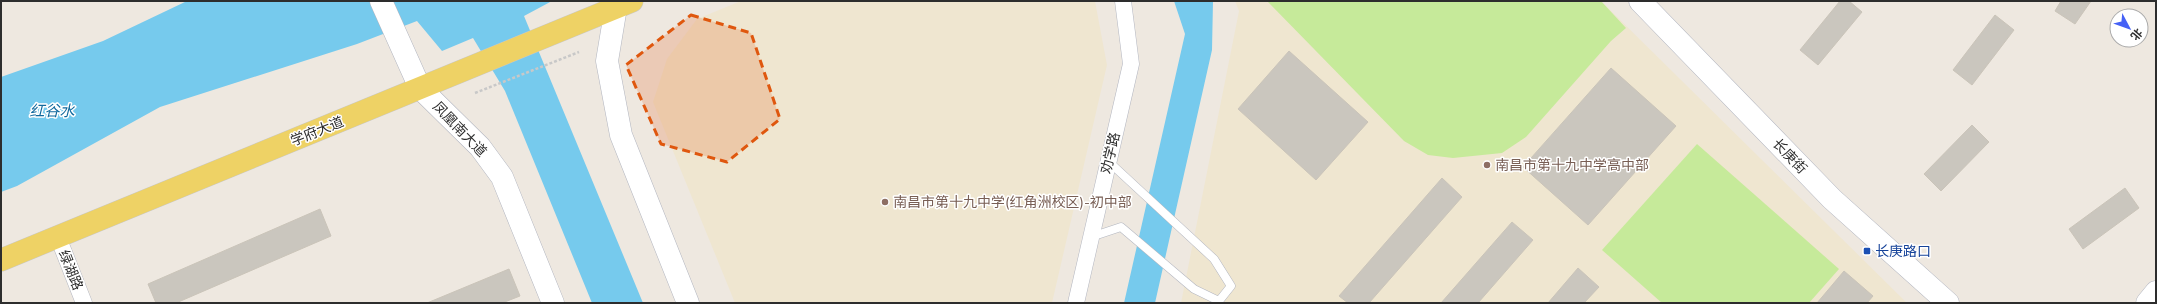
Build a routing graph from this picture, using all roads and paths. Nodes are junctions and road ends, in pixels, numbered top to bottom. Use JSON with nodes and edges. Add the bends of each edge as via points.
{"nodes":[{"id":1,"x":381,"y":1,"type":"edge"},
{"id":2,"x":1123,"y":1,"type":"edge"},
{"id":3,"x":1640,"y":1,"type":"edge"},
{"id":4,"x":621,"y":3,"type":"edge"},
{"id":5,"x":578,"y":52,"type":"dead end"},
{"id":6,"x":420,"y":88,"type":"junction"},
{"id":7,"x":475,"y":93,"type":"dead end"},
{"id":8,"x":1113,"y":165,"type":"junction"},
{"id":9,"x":58,"y":237,"type":"junction"},
{"id":10,"x":1091,"y":237,"type":"junction"},
{"id":11,"x":1,"y":260,"type":"edge"},
{"id":12,"x":2156,"y":292,"type":"edge"},
{"id":13,"x":689,"y":302,"type":"edge"},
{"id":14,"x":84,"y":303,"type":"edge"},
{"id":15,"x":553,"y":303,"type":"edge"},
{"id":16,"x":1076,"y":303,"type":"edge"},
{"id":17,"x":1948,"y":303,"type":"edge"},
{"id":18,"x":2147,"y":303,"type":"edge"}],
"edges":[{"from":1,"to":6,"type":"main road","name":"凤凰南大道"},
{"from":2,"to":8,"type":"street","name":"劝学路","via":[[1130,64]]},
{"from":3,"to":17,"type":"main road","name":"长庚街","via":[[1832,199]]},
{"from":4,"to":6,"type":"main road","name":"学府大道"},
{"from":4,"to":13,"type":"main road","via":[[606,61],[621,135]]},
{"from":5,"to":7,"type":"path"},
{"from":6,"to":9,"type":"main road","name":"学府大道"},
{"from":6,"to":15,"type":"main road","name":"凤凰南大道","via":[[480,147],[502,177]]},
{"from":8,"to":10,"type":"street","name":"劝学路"},
{"from":8,"to":10,"type":"lane","via":[[1214,259],[1231,286],[1219,301],[1194,289],[1121,227]]},
{"from":9,"to":11,"type":"main road","name":"学府大道"},
{"from":9,"to":14,"type":"street","name":"绿湖路"},
{"from":10,"to":16,"type":"street","name":"劝学路"},
{"from":12,"to":18,"type":"main road"}]}
